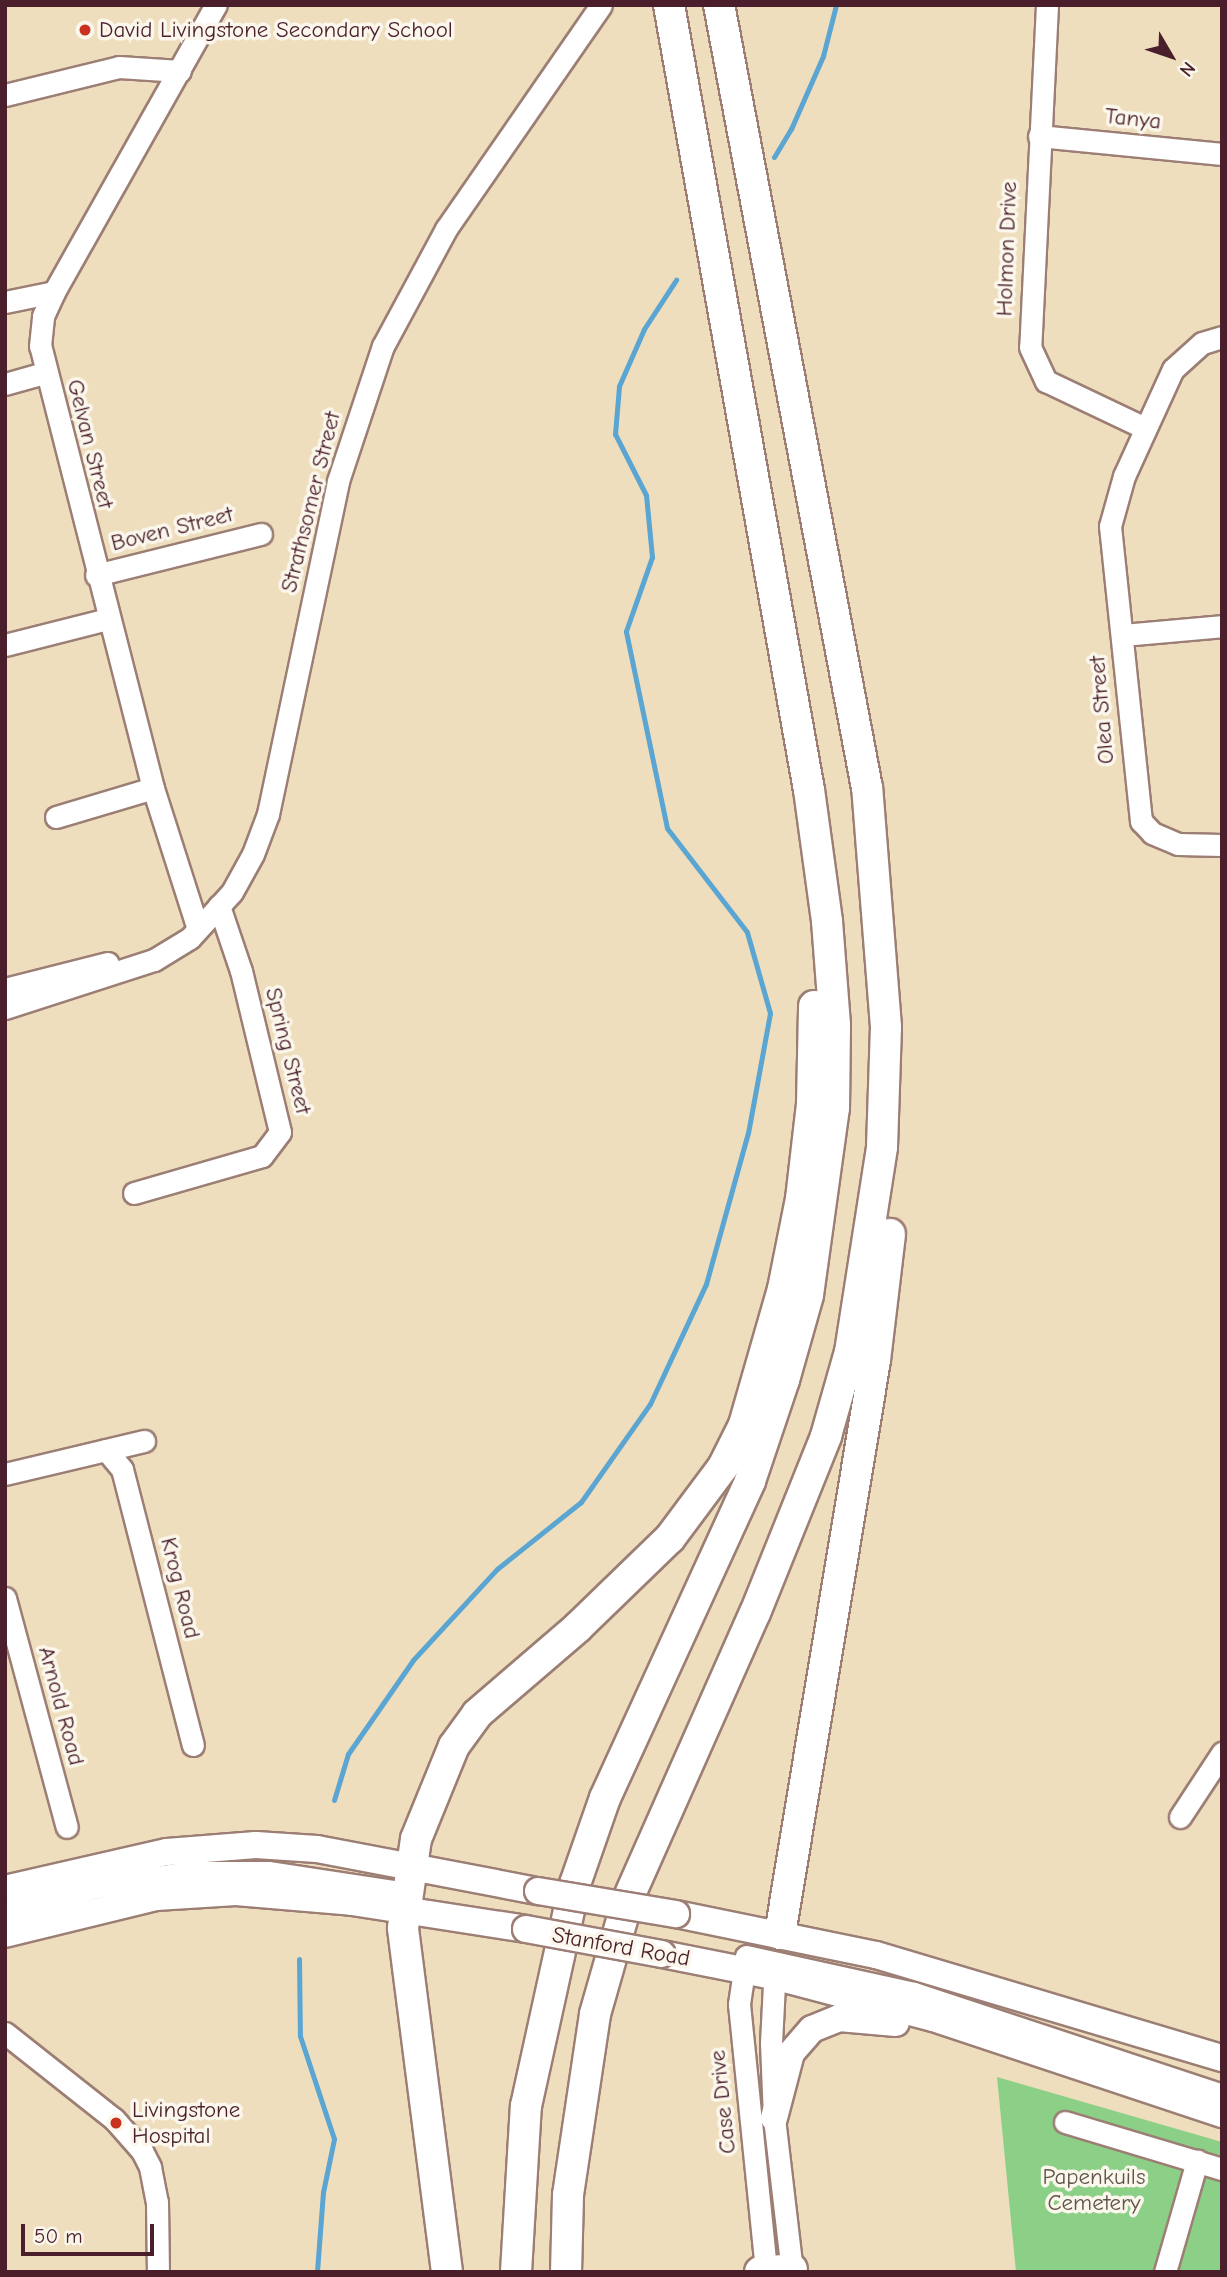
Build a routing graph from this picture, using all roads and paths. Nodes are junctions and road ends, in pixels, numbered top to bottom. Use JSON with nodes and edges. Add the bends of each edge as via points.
{"nodes":[{"id":1,"x":216,"y":5,"type":"edge"},
{"id":2,"x":601,"y":5,"type":"edge"},
{"id":3,"x":668,"y":5,"type":"edge"},
{"id":4,"x":719,"y":5,"type":"edge"},
{"id":5,"x":1047,"y":5,"type":"edge"},
{"id":6,"x":180,"y":71,"type":"junction"},
{"id":7,"x":5,"y":95,"type":"edge"},
{"id":8,"x":1039,"y":136,"type":"junction"},
{"id":9,"x":1222,"y":154,"type":"edge"},
{"id":10,"x":54,"y":292,"type":"junction"},
{"id":11,"x":5,"y":302,"type":"edge"},
{"id":12,"x":1222,"y":338,"type":"edge"},
{"id":13,"x":44,"y":373,"type":"junction"},
{"id":14,"x":5,"y":384,"type":"edge"},
{"id":15,"x":1144,"y":428,"type":"junction"},
{"id":16,"x":261,"y":534,"type":"dead end"},
{"id":17,"x":96,"y":575,"type":"junction"},
{"id":18,"x":107,"y":619,"type":"junction"},
{"id":19,"x":1222,"y":626,"type":"edge"},
{"id":20,"x":777,"y":627,"type":"junction"},
{"id":21,"x":1122,"y":635,"type":"junction"},
{"id":22,"x":5,"y":645,"type":"edge"},
{"id":23,"x":153,"y":788,"type":"junction"},
{"id":24,"x":867,"y":788,"type":"junction"},
{"id":25,"x":56,"y":817,"type":"dead end"},
{"id":26,"x":1222,"y":845,"type":"edge"},
{"id":27,"x":219,"y":906,"type":"junction"},
{"id":28,"x":191,"y":932,"type":"junction"},
{"id":29,"x":5,"y":989,"type":"edge"},
{"id":30,"x":5,"y":1008,"type":"edge"},
{"id":31,"x":134,"y":1193,"type":"dead end"},
{"id":32,"x":144,"y":1441,"type":"dead end"},
{"id":33,"x":106,"y":1450,"type":"junction"},
{"id":34,"x":5,"y":1474,"type":"edge"},
{"id":35,"x":5,"y":1598,"type":"edge"},
{"id":36,"x":192,"y":1745,"type":"dead end"},
{"id":37,"x":1222,"y":1753,"type":"edge"},
{"id":38,"x":1180,"y":1817,"type":"dead end"},
{"id":39,"x":66,"y":1827,"type":"dead end"},
{"id":40,"x":5,"y":1889,"type":"edge"},
{"id":41,"x":408,"y":1890,"type":"junction"},
{"id":42,"x":5,"y":1912,"type":"edge"},
{"id":43,"x":5,"y":1934,"type":"edge"},
{"id":44,"x":770,"y":1950,"type":"junction"},
{"id":45,"x":744,"y":1963,"type":"junction"},
{"id":46,"x":5,"y":2033,"type":"edge"},
{"id":47,"x":1014,"y":2047,"type":"junction"},
{"id":48,"x":1222,"y":2058,"type":"edge"},
{"id":49,"x":1222,"y":2095,"type":"edge"},
{"id":50,"x":1222,"y":2114,"type":"edge"},
{"id":51,"x":774,"y":2118,"type":"junction"},
{"id":52,"x":1065,"y":2122,"type":"dead end"},
{"id":53,"x":1197,"y":2161,"type":"junction"},
{"id":54,"x":1222,"y":2169,"type":"edge"},
{"id":55,"x":775,"y":2271,"type":"edge"},
{"id":56,"x":158,"y":2272,"type":"edge"},
{"id":57,"x":447,"y":2272,"type":"edge"},
{"id":58,"x":516,"y":2272,"type":"edge"},
{"id":59,"x":566,"y":2272,"type":"edge"},
{"id":60,"x":1165,"y":2272,"type":"edge"}],
"edges":[{"from":1,"to":6,"type":"street","name":"Gelvan Street"},
{"from":2,"to":27,"type":"street","name":"Strathsomer Street","via":[[446,229],[383,346],[338,481],[268,814],[253,854]]},
{"from":3,"to":20,"type":"highway"},
{"from":4,"to":24,"type":"highway"},
{"from":5,"to":8,"type":"street","name":"Holmon Drive"},
{"from":6,"to":7,"type":"street","via":[[119,67]]},
{"from":6,"to":10,"type":"street","name":"Gelvan Street"},
{"from":8,"to":9,"type":"street","name":"Tanya"},
{"from":8,"to":15,"type":"street","name":"Holmon Drive","via":[[1033,360],[1038,372],[1057,389]]},
{"from":10,"to":11,"type":"street"},
{"from":10,"to":13,"type":"street","name":"Gelvan Street","via":[[41,326]]},
{"from":12,"to":15,"type":"street","via":[[1202,343],[1180,361]]},
{"from":13,"to":14,"type":"street"},
{"from":13,"to":17,"type":"street","name":"Gelvan Street"},
{"from":15,"to":21,"type":"street","via":[[1117,497],[1111,526]]},
{"from":16,"to":17,"type":"street","name":"Boven Street"},
{"from":17,"to":18,"type":"street","name":"Gelvan Street"},
{"from":18,"to":22,"type":"street"},
{"from":18,"to":23,"type":"street","name":"Gelvan Street"},
{"from":19,"to":21,"type":"street","name":"Olea Street"},
{"from":20,"to":41,"type":"highway","via":[[811,926],[815,1024],[801,1199],[763,1369],[744,1425],[723,1467],[670,1538],[587,1619],[477,1714],[454,1746],[416,1839]]},
{"from":20,"to":58,"type":"highway","via":[[809,790],[829,947],[835,1108],[808,1295],[750,1481],[605,1798],[575,1884],[526,2106]]},
{"from":21,"to":26,"type":"street","name":"Olea Street","via":[[1138,810],[1152,833],[1190,847]]},
{"from":23,"to":25,"type":"street"},
{"from":23,"to":28,"type":"street","name":"Gelvan Street"},
{"from":24,"to":44,"type":"highway","via":[[899,1034],[898,1153],[875,1360]]},
{"from":24,"to":59,"type":"highway","via":[[886,1027],[882,1147],[850,1352],[799,1509],[628,1899],[595,2014],[578,2109],[568,2195]]},
{"from":27,"to":28,"type":"street","name":"Strathsomer Street"},
{"from":27,"to":31,"type":"street","name":"Spring Street","via":[[241,971],[280,1132],[262,1156]]},
{"from":28,"to":29,"type":"street","via":[[123,959]]},
{"from":28,"to":30,"type":"street","via":[[128,971]]},
{"from":32,"to":33,"type":"street"},
{"from":33,"to":34,"type":"street"},
{"from":33,"to":36,"type":"street","name":"Krog Road","via":[[122,1469]]},
{"from":35,"to":39,"type":"street","name":"Arnold Road"},
{"from":37,"to":38,"type":"street"},
{"from":40,"to":41,"type":"main road","name":"Stanford Road","via":[[122,1861],[221,1847],[317,1849]]},
{"from":41,"to":42,"type":"street","via":[[268,1872],[189,1872],[96,1887]]},
{"from":41,"to":43,"type":"main road","name":"Stanford Road","via":[[156,1896]]},
{"from":41,"to":44,"type":"main road","name":"Stanford Road","bridge":true,"via":[[538,1891],[676,1914]]},
{"from":41,"to":45,"type":"main road","name":"Stanford Road","bridge":true,"via":[[526,1929],[662,1954]]},
{"from":41,"to":57,"type":"highway","via":[[407,1969]]},
{"from":44,"to":45,"type":"main road","name":"Stanford Road"},
{"from":44,"to":45,"type":"street","name":"Case Drive"},
{"from":44,"to":47,"type":"main road","name":"Stanford Road"},
{"from":44,"to":48,"type":"main road","name":"Stanford Road","via":[[876,1955]]},
{"from":44,"to":49,"type":"street"},
{"from":44,"to":51,"type":"street","name":"Case Drive"},
{"from":45,"to":55,"type":"street","name":"Case Drive","via":[[739,2004]]},
{"from":46,"to":56,"type":"street","via":[[114,2119],[142,2151],[157,2203]]},
{"from":47,"to":50,"type":"main road","name":"Stanford Road"},
{"from":47,"to":51,"type":"main road","via":[[870,2018],[839,2018],[812,2029],[790,2053]]},
{"from":51,"to":55,"type":"street","name":"Case Drive"},
{"from":52,"to":53,"type":"street"},
{"from":53,"to":54,"type":"street"},
{"from":53,"to":60,"type":"street"}]}
